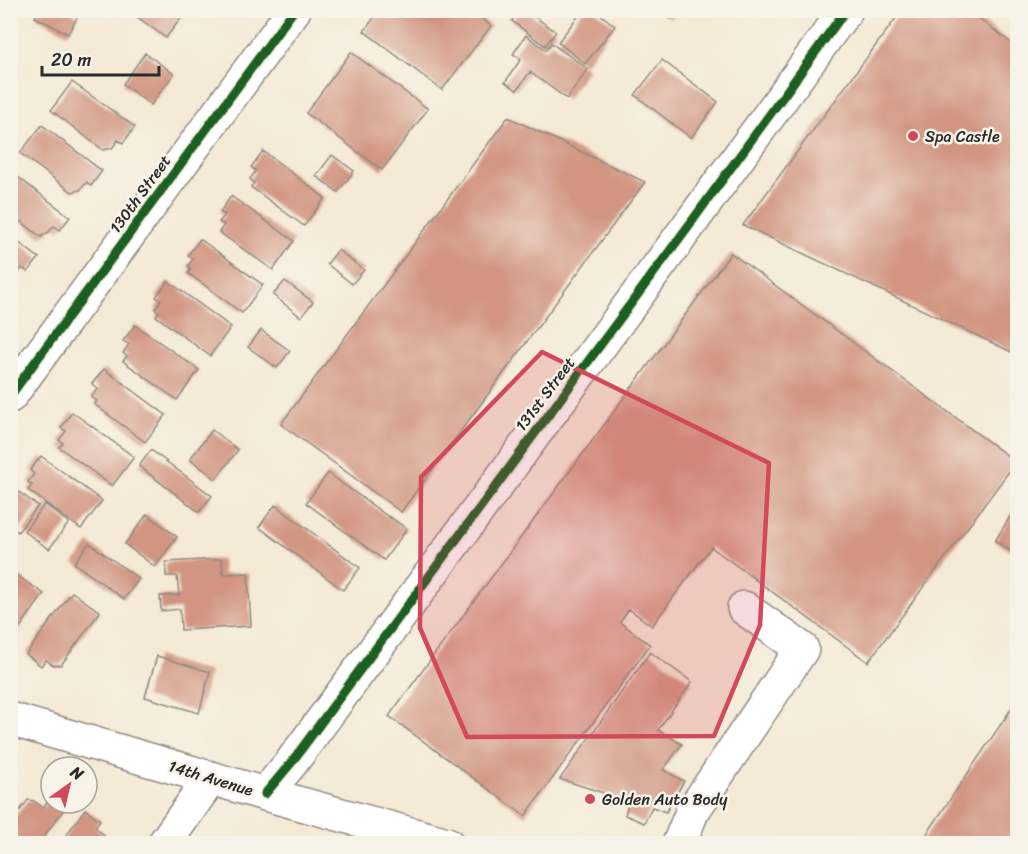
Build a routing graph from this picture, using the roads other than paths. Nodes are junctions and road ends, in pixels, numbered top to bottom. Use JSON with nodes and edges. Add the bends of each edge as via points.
{"nodes":[{"id":1,"x":294,"y":10,"type":"edge"},
{"id":2,"x":846,"y":10,"type":"edge"},
{"id":3,"x":10,"y":396,"type":"edge"},
{"id":4,"x":744,"y":608,"type":"dead end"},
{"id":5,"x":10,"y":719,"type":"edge"},
{"id":6,"x":211,"y":778,"type":"junction"},
{"id":7,"x":265,"y":794,"type":"junction"},
{"id":8,"x":164,"y":843,"type":"edge"},
{"id":9,"x":447,"y":843,"type":"edge"},
{"id":10,"x":679,"y":843,"type":"edge"}],
"edges":[{"from":1,"to":3,"type":"street","name":"130th Street"},
{"from":2,"to":7,"type":"street","name":"131st Street"},
{"from":4,"to":10,"type":"street","via":[[802,649],[692,812]]},
{"from":5,"to":6,"type":"street","name":"14th Avenue"},
{"from":6,"to":7,"type":"street","name":"14th Avenue"},
{"from":6,"to":8,"type":"street"},
{"from":7,"to":9,"type":"street","name":"14th Avenue"}]}
